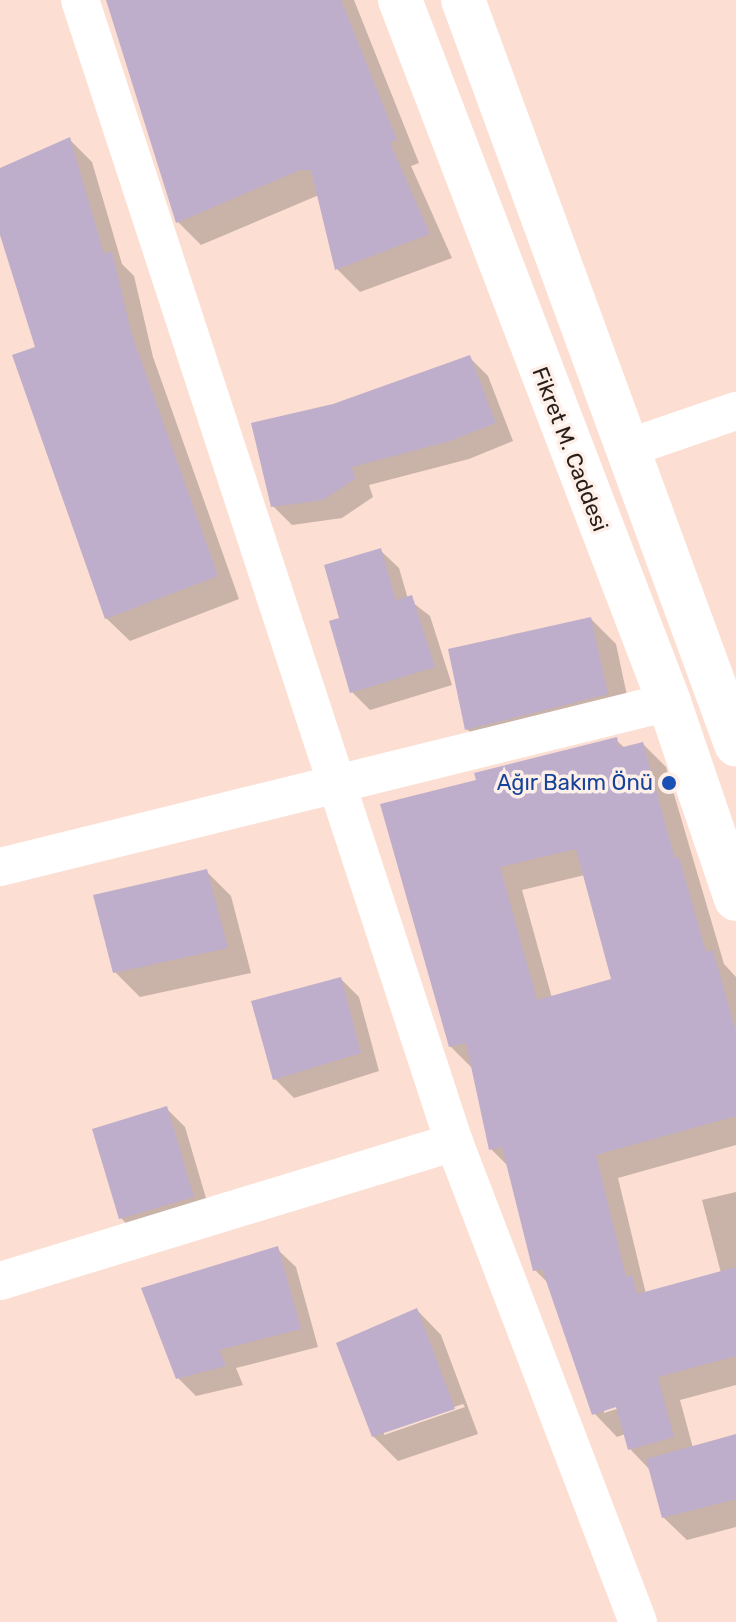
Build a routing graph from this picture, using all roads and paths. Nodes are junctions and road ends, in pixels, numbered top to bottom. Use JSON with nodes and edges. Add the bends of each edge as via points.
{"nodes":[{"id":1,"x":80,"y":0,"type":"edge"},
{"id":2,"x":400,"y":0,"type":"edge"},
{"id":3,"x":463,"y":0,"type":"edge"},
{"id":4,"x":736,"y":411,"type":"edge"},
{"id":5,"x":628,"y":448,"type":"junction"},
{"id":6,"x":669,"y":702,"type":"junction"},
{"id":7,"x":736,"y":744,"type":"edge"},
{"id":8,"x":339,"y":780,"type":"junction"},
{"id":9,"x":0,"y":867,"type":"edge"},
{"id":10,"x":736,"y":899,"type":"edge"},
{"id":11,"x":454,"y":1142,"type":"junction"},
{"id":12,"x":0,"y":1281,"type":"edge"},
{"id":13,"x":638,"y":1622,"type":"edge"}],
"edges":[{"from":1,"to":8,"type":"street"},
{"from":2,"to":6,"type":"main road","name":"Fikret M. Caddesi"},
{"from":3,"to":5,"type":"main road"},
{"from":4,"to":5,"type":"street"},
{"from":5,"to":7,"type":"main road"},
{"from":6,"to":8,"type":"street"},
{"from":6,"to":10,"type":"main road","name":"Fikret M. Caddesi"},
{"from":8,"to":9,"type":"street"},
{"from":8,"to":11,"type":"street"},
{"from":11,"to":12,"type":"street"},
{"from":11,"to":13,"type":"street"}]}
